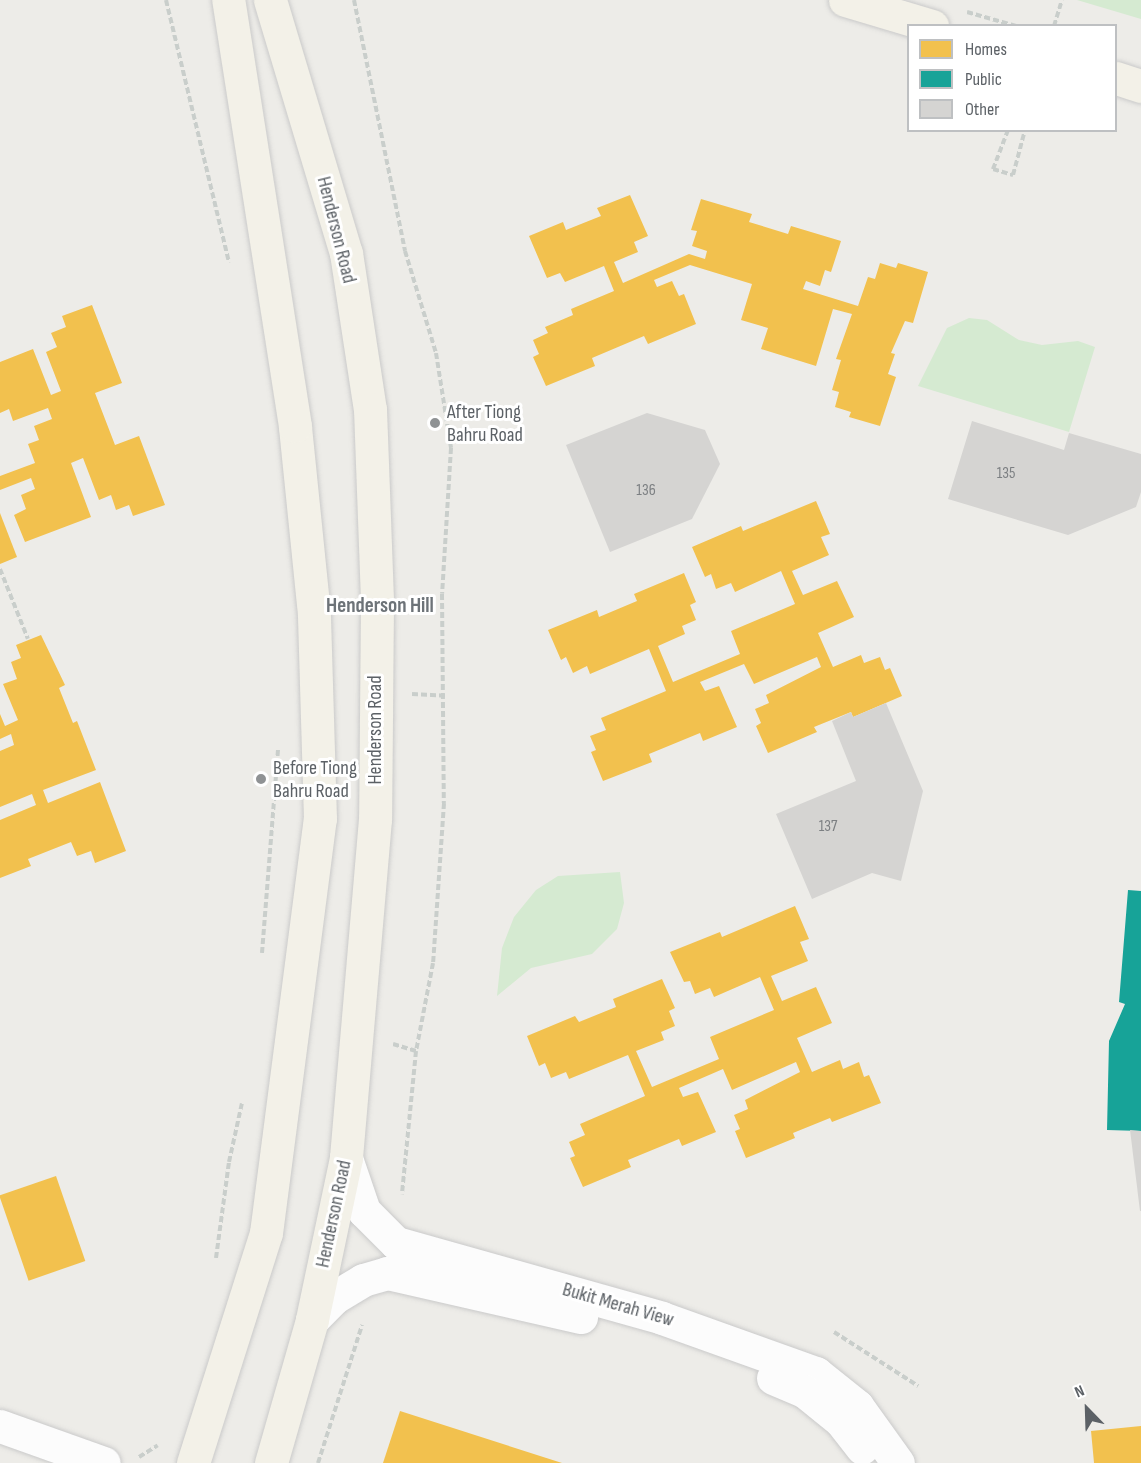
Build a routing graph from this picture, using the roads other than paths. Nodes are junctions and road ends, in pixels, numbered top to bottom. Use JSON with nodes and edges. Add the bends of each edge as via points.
{"nodes":[{"id":1,"x":218,"y":0,"type":"edge"},
{"id":2,"x":228,"y":0,"type":"edge"},
{"id":3,"x":270,"y":0,"type":"edge"},
{"id":4,"x":845,"y":0,"type":"edge"},
{"id":5,"x":925,"y":24,"type":"edge"},
{"id":6,"x":1117,"y":78,"type":"edge"},
{"id":7,"x":1141,"y":86,"type":"edge"},
{"id":8,"x":250,"y":120,"type":"junction"},
{"id":9,"x":346,"y":1158,"type":"junction"},
{"id":10,"x":312,"y":1320,"type":"junction"},
{"id":11,"x":849,"y":1414,"type":"junction"},
{"id":12,"x":0,"y":1425,"type":"edge"},
{"id":13,"x":104,"y":1463,"type":"edge"},
{"id":14,"x":192,"y":1463,"type":"edge"},
{"id":15,"x":271,"y":1463,"type":"edge"},
{"id":16,"x":873,"y":1463,"type":"edge"},
{"id":17,"x":898,"y":1463,"type":"edge"}],
"edges":[{"from":1,"to":8,"type":"main road"},
{"from":2,"to":8,"type":"main road"},
{"from":3,"to":9,"type":"main road","name":"Henderson Road","via":[[346,253],[370,409],[377,604],[375,819]]},
{"from":4,"to":5,"type":"main road"},
{"from":6,"to":7,"type":"main road"},
{"from":8,"to":14,"type":"main road","via":[[296,437],[314,614],[320,819],[266,1233]]},
{"from":9,"to":10,"type":"main road","name":"Henderson Road"},
{"from":9,"to":11,"type":"street","name":"Bukit Merah View","via":[[364,1211],[396,1243],[731,1340],[816,1373]]},
{"from":10,"to":11,"type":"street","name":"Bukit Merah View","via":[[335,1297],[363,1280],[387,1273],[573,1314],[724,1359]]},
{"from":10,"to":15,"type":"main road","name":"Henderson Road"},
{"from":11,"to":16,"type":"street","name":"Bukit Merah View"},
{"from":11,"to":17,"type":"street","name":"Bukit Merah View"},
{"from":12,"to":13,"type":"street"}]}
